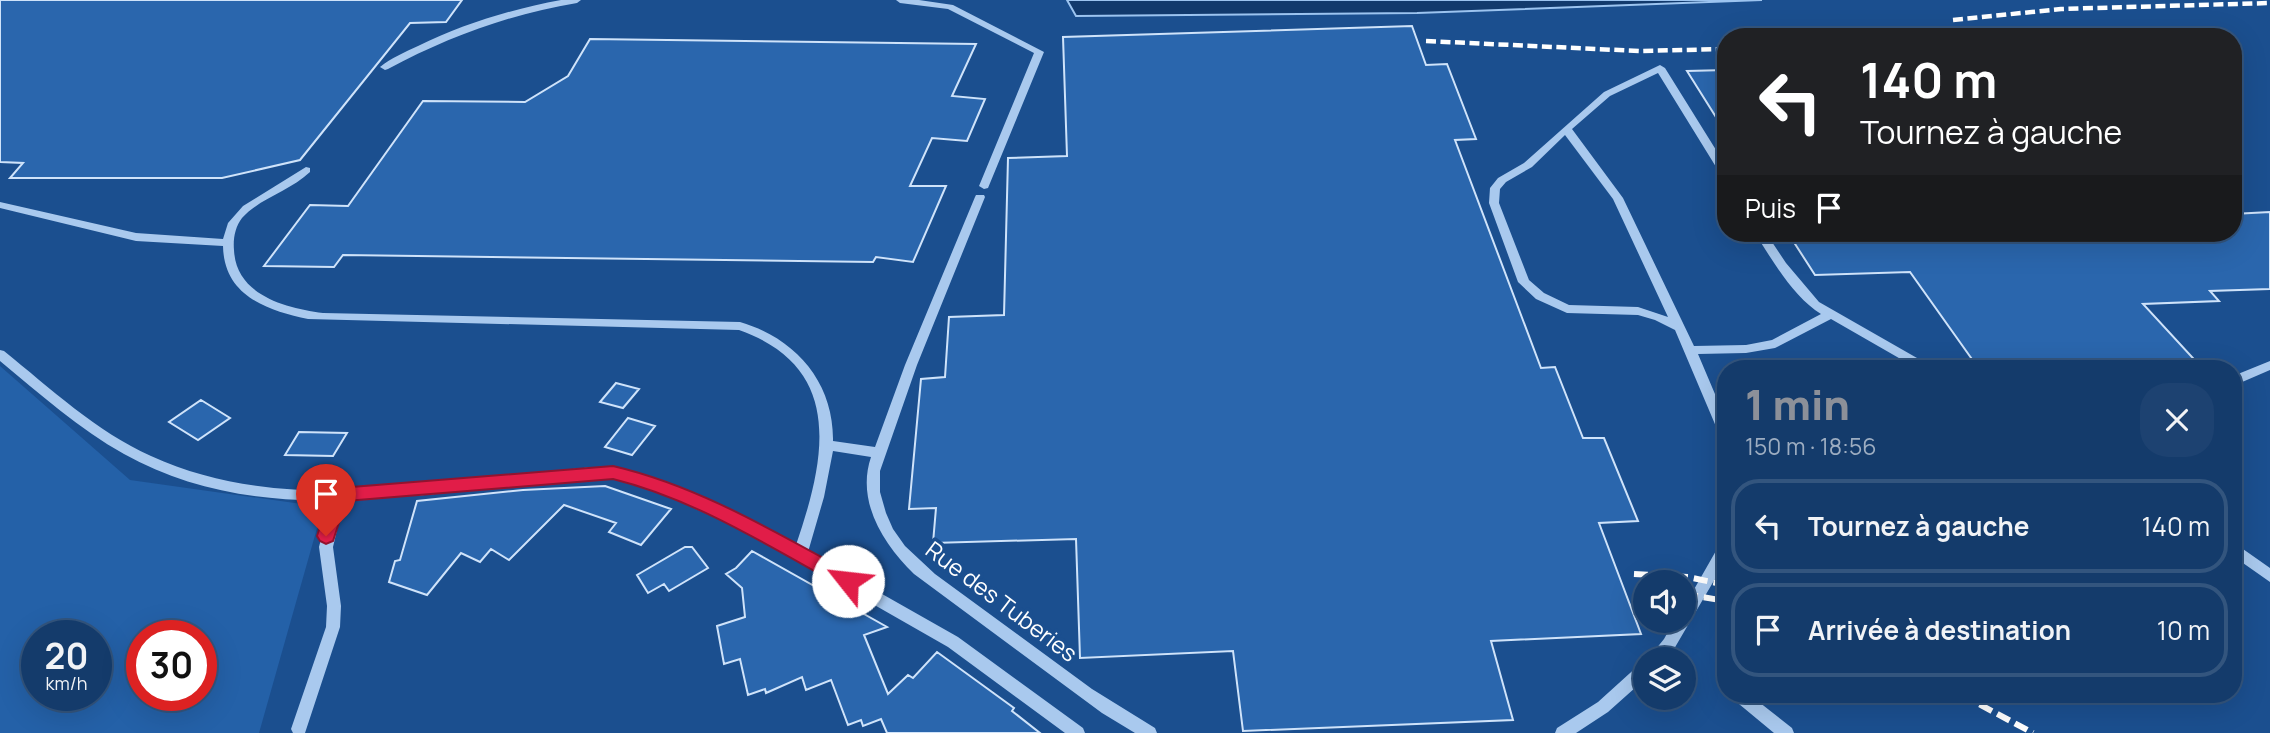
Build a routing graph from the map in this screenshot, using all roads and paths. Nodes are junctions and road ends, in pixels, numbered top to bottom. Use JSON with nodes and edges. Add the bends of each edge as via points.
{"nodes":[{"id":1,"x":578,"y":0,"type":"edge"},
{"id":2,"x":900,"y":0,"type":"edge"},
{"id":3,"x":385,"y":67,"type":"dead end"},
{"id":4,"x":1566,"y":129,"type":"junction"},
{"id":5,"x":1717,"y":160,"type":"edge"},
{"id":6,"x":306,"y":170,"type":"dead end"},
{"id":7,"x":0,"y":205,"type":"edge"},
{"id":8,"x":1767,"y":242,"type":"edge"},
{"id":9,"x":228,"y":243,"type":"junction"},
{"id":10,"x":1829,"y":315,"type":"junction"},
{"id":11,"x":1680,"y":329,"type":"junction"},
{"id":12,"x":1690,"y":350,"type":"junction"},
{"id":13,"x":0,"y":354,"type":"edge"},
{"id":14,"x":1911,"y":360,"type":"edge"},
{"id":15,"x":2270,"y":365,"type":"edge"},
{"id":16,"x":2242,"y":377,"type":"edge"},
{"id":17,"x":1717,"y":414,"type":"edge"},
{"id":18,"x":826,"y":445,"type":"junction"},
{"id":19,"x":879,"y":453,"type":"junction"},
{"id":20,"x":339,"y":495,"type":"junction"},
{"id":21,"x":800,"y":554,"type":"junction"},
{"id":22,"x":2242,"y":555,"type":"edge"},
{"id":23,"x":1717,"y":561,"type":"edge"},
{"id":24,"x":2270,"y":576,"type":"edge"},
{"id":25,"x":1696,"y":598,"type":"edge"},
{"id":26,"x":1633,"y":680,"type":"edge"},
{"id":27,"x":1749,"y":703,"type":"edge"},
{"id":28,"x":299,"y":729,"type":"dead end"},
{"id":29,"x":1077,"y":733,"type":"edge"},
{"id":30,"x":1149,"y":733,"type":"edge"},
{"id":31,"x":1563,"y":733,"type":"edge"},
{"id":32,"x":1786,"y":733,"type":"edge"}],
"edges":[{"from":1,"to":3,"type":"street","via":[[474,25]]},
{"from":2,"to":19,"type":"street","name":"Rue des Tuberies","via":[[957,10],[1038,52]]},
{"from":4,"to":5,"type":"street","via":[[1607,94],[1660,68]]},
{"from":4,"to":11,"type":"street","via":[[1618,198]]},
{"from":4,"to":11,"type":"street","via":[[1494,193],[1524,282],[1567,309],[1645,312]]},
{"from":6,"to":9,"type":"street","via":[[241,213]]},
{"from":7,"to":9,"type":"street","via":[[136,237]]},
{"from":8,"to":10,"type":"street","via":[[1799,288]]},
{"from":9,"to":18,"type":"street","via":[[228,264],[242,285],[271,304],[311,316],[749,328],[786,350],[810,376],[825,417]]},
{"from":10,"to":12,"type":"street","via":[[1774,344]]},
{"from":10,"to":14,"type":"street"},
{"from":11,"to":12,"type":"street"},
{"from":12,"to":17,"type":"street"},
{"from":13,"to":20,"type":"street","via":[[106,435],[161,466],[247,488]]},
{"from":15,"to":16,"type":"street"},
{"from":18,"to":19,"type":"street"},
{"from":18,"to":21,"type":"street"},
{"from":19,"to":30,"type":"street","name":"Rue des Tuberies","via":[[872,480],[874,498],[905,556],[1092,696]]},
{"from":20,"to":21,"type":"street","via":[[613,472],[661,486]]},
{"from":20,"to":28,"type":"street","via":[[326,547],[333,628]]},
{"from":21,"to":29,"type":"street","via":[[953,642]]},
{"from":22,"to":24,"type":"street"},
{"from":23,"to":25,"type":"street"},
{"from":26,"to":31,"type":"street"},
{"from":27,"to":32,"type":"street"}]}
